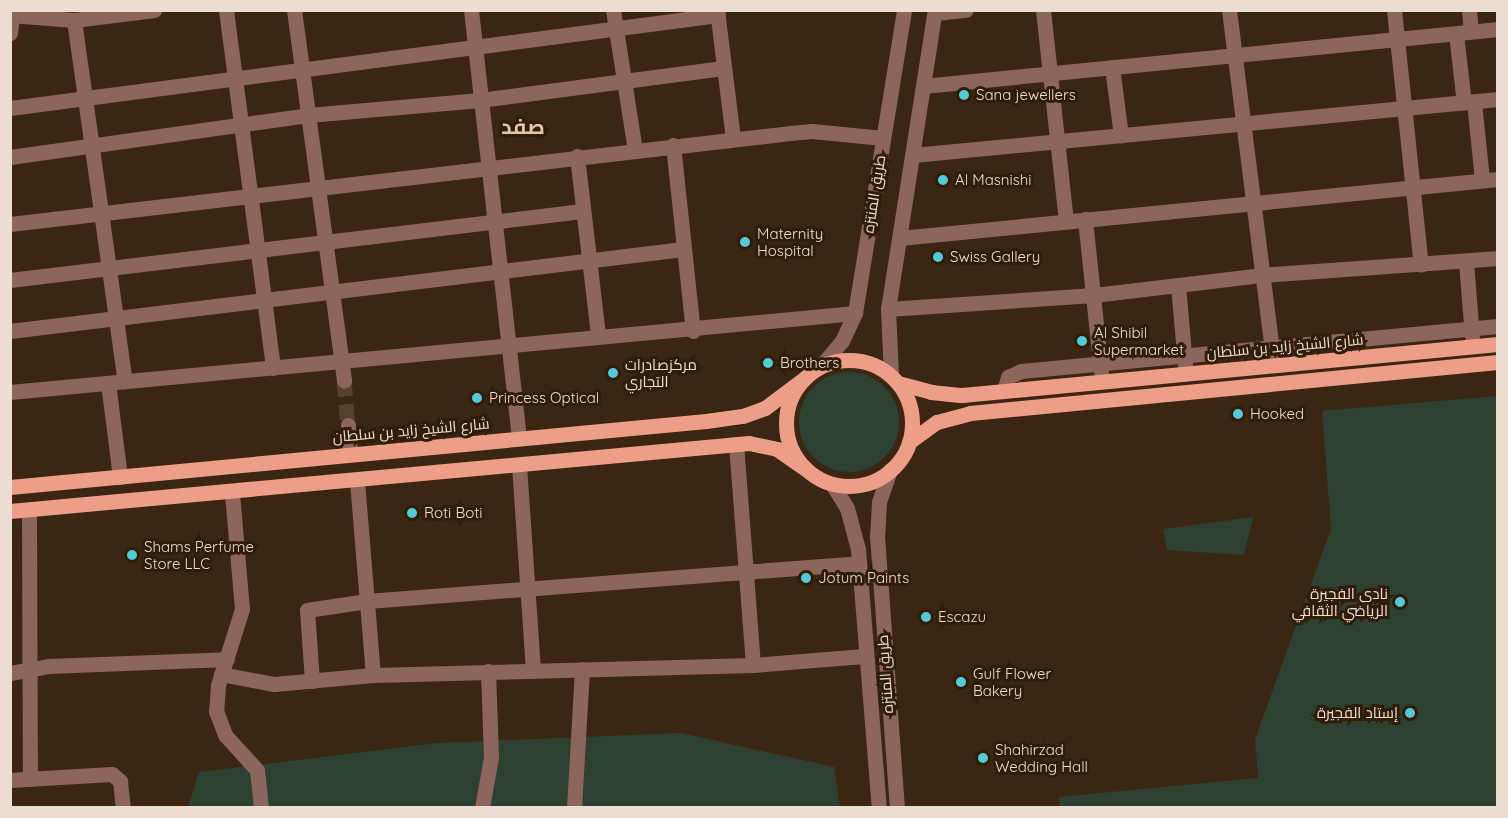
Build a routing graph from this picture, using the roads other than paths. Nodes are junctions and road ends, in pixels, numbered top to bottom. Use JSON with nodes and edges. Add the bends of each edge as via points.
{"nodes":[{"id":1,"x":154,"y":10,"type":"edge"},
{"id":2,"x":226,"y":10,"type":"edge"},
{"id":3,"x":294,"y":10,"type":"edge"},
{"id":4,"x":471,"y":10,"type":"edge"},
{"id":5,"x":614,"y":10,"type":"edge"},
{"id":6,"x":904,"y":10,"type":"edge"},
{"id":7,"x":966,"y":10,"type":"edge"},
{"id":8,"x":1043,"y":10,"type":"edge"},
{"id":9,"x":1229,"y":10,"type":"edge"},
{"id":10,"x":1394,"y":10,"type":"edge"},
{"id":11,"x":1469,"y":10,"type":"edge"},
{"id":12,"x":136,"y":12,"type":"edge"},
{"id":13,"x":935,"y":12,"type":"edge"},
{"id":14,"x":717,"y":13,"type":"edge"},
{"id":15,"x":40,"y":14,"type":"edge"},
{"id":16,"x":11,"y":16,"type":"edge"},
{"id":17,"x":74,"y":20,"type":"junction"},
{"id":18,"x":616,"y":28,"type":"junction"},
{"id":19,"x":1497,"y":28,"type":"edge"},
{"id":20,"x":1463,"y":32,"type":"junction"},
{"id":21,"x":10,"y":33,"type":"edge"},
{"id":22,"x":1397,"y":39,"type":"junction"},
{"id":23,"x":475,"y":46,"type":"junction"},
{"id":24,"x":1234,"y":56,"type":"junction"},
{"id":25,"x":1112,"y":67,"type":"junction"},
{"id":26,"x":723,"y":68,"type":"junction"},
{"id":27,"x":302,"y":69,"type":"junction"},
{"id":28,"x":1048,"y":74,"type":"junction"},
{"id":29,"x":235,"y":78,"type":"junction"},
{"id":30,"x":625,"y":79,"type":"junction"},
{"id":31,"x":924,"y":86,"type":"junction"},
{"id":32,"x":85,"y":97,"type":"junction"},
{"id":33,"x":1497,"y":99,"type":"edge"},
{"id":34,"x":480,"y":100,"type":"junction"},
{"id":35,"x":1469,"y":102,"type":"junction"},
{"id":36,"x":10,"y":108,"type":"edge"},
{"id":37,"x":1405,"y":108,"type":"junction"},
{"id":38,"x":308,"y":115,"type":"junction"},
{"id":39,"x":241,"y":124,"type":"junction"},
{"id":40,"x":1241,"y":124,"type":"junction"},
{"id":41,"x":1121,"y":135,"type":"junction"},
{"id":42,"x":883,"y":138,"type":"junction"},
{"id":43,"x":733,"y":139,"type":"junction"},
{"id":44,"x":1056,"y":141,"type":"junction"},
{"id":45,"x":91,"y":145,"type":"junction"},
{"id":46,"x":673,"y":145,"type":"junction"},
{"id":47,"x":635,"y":150,"type":"junction"},
{"id":48,"x":913,"y":155,"type":"junction"},
{"id":49,"x":577,"y":156,"type":"junction"},
{"id":50,"x":10,"y":157,"type":"edge"},
{"id":51,"x":488,"y":166,"type":"junction"},
{"id":52,"x":1490,"y":179,"type":"edge"},
{"id":53,"x":318,"y":186,"type":"junction"},
{"id":54,"x":1413,"y":187,"type":"junction"},
{"id":55,"x":250,"y":193,"type":"junction"},
{"id":56,"x":1251,"y":203,"type":"junction"},
{"id":57,"x":100,"y":210,"type":"junction"},
{"id":58,"x":582,"y":211,"type":"junction"},
{"id":59,"x":1084,"y":219,"type":"junction"},
{"id":60,"x":494,"y":221,"type":"junction"},
{"id":61,"x":1066,"y":221,"type":"junction"},
{"id":62,"x":10,"y":224,"type":"edge"},
{"id":63,"x":900,"y":238,"type":"junction"},
{"id":64,"x":325,"y":242,"type":"junction"},
{"id":65,"x":682,"y":249,"type":"junction"},
{"id":66,"x":257,"y":250,"type":"junction"},
{"id":67,"x":1497,"y":258,"type":"edge"},
{"id":68,"x":588,"y":261,"type":"junction"},
{"id":69,"x":1466,"y":262,"type":"junction"},
{"id":70,"x":1421,"y":265,"type":"junction"},
{"id":71,"x":109,"y":268,"type":"junction"},
{"id":72,"x":499,"y":271,"type":"junction"},
{"id":73,"x":1261,"y":275,"type":"junction"},
{"id":74,"x":10,"y":280,"type":"edge"},
{"id":75,"x":1178,"y":285,"type":"junction"},
{"id":76,"x":332,"y":292,"type":"junction"},
{"id":77,"x":1094,"y":295,"type":"junction"},
{"id":78,"x":264,"y":300,"type":"junction"},
{"id":79,"x":888,"y":309,"type":"junction"},
{"id":80,"x":855,"y":313,"type":"junction"},
{"id":81,"x":116,"y":318,"type":"junction"},
{"id":82,"x":1497,"y":326,"type":"edge"},
{"id":83,"x":1471,"y":329,"type":"junction"},
{"id":84,"x":10,"y":331,"type":"edge"},
{"id":85,"x":693,"y":331,"type":"junction"},
{"id":86,"x":598,"y":335,"type":"junction"},
{"id":87,"x":509,"y":344,"type":"junction"},
{"id":88,"x":1497,"y":344,"type":"edge"},
{"id":89,"x":1271,"y":347,"type":"junction"},
{"id":90,"x":1473,"y":347,"type":"junction"},
{"id":91,"x":1184,"y":355,"type":"junction"},
{"id":92,"x":342,"y":361,"type":"junction"},
{"id":93,"x":1497,"y":362,"type":"edge"},
{"id":94,"x":1101,"y":363,"type":"junction"},
{"id":95,"x":1274,"y":365,"type":"junction"},
{"id":96,"x":820,"y":367,"type":"junction"},
{"id":97,"x":273,"y":368,"type":"junction"},
{"id":98,"x":1186,"y":374,"type":"junction"},
{"id":99,"x":805,"y":378,"type":"junction"},
{"id":100,"x":894,"y":379,"type":"junction"},
{"id":101,"x":124,"y":381,"type":"junction"},
{"id":102,"x":344,"y":381,"type":"tunnel mouth"},
{"id":103,"x":1102,"y":382,"type":"junction"},
{"id":104,"x":108,"y":383,"type":"junction"},
{"id":105,"x":1004,"y":391,"type":"junction"},
{"id":106,"x":10,"y":392,"type":"edge"},
{"id":107,"x":348,"y":425,"type":"tunnel mouth"},
{"id":108,"x":519,"y":438,"type":"junction"},
{"id":109,"x":909,"y":442,"type":"junction"},
{"id":110,"x":736,"y":444,"type":"junction"},
{"id":111,"x":350,"y":454,"type":"junction"},
{"id":112,"x":519,"y":465,"type":"junction"},
{"id":113,"x":806,"y":469,"type":"junction"},
{"id":114,"x":890,"y":470,"type":"junction"},
{"id":115,"x":120,"y":477,"type":"junction"},
{"id":116,"x":357,"y":481,"type":"junction"},
{"id":117,"x":832,"y":484,"type":"junction"},
{"id":118,"x":10,"y":487,"type":"edge"},
{"id":119,"x":232,"y":493,"type":"junction"},
{"id":120,"x":29,"y":510,"type":"junction"},
{"id":121,"x":10,"y":511,"type":"edge"},
{"id":122,"x":859,"y":563,"type":"junction"},
{"id":123,"x":746,"y":572,"type":"junction"},
{"id":124,"x":526,"y":589,"type":"junction"},
{"id":125,"x":367,"y":601,"type":"junction"},
{"id":126,"x":864,"y":656,"type":"junction"},
{"id":127,"x":227,"y":659,"type":"junction"},
{"id":128,"x":753,"y":665,"type":"junction"},
{"id":129,"x":29,"y":669,"type":"junction"},
{"id":130,"x":582,"y":669,"type":"junction"},
{"id":131,"x":533,"y":670,"type":"junction"},
{"id":132,"x":488,"y":671,"type":"junction"},
{"id":133,"x":10,"y":673,"type":"edge"},
{"id":134,"x":221,"y":674,"type":"junction"},
{"id":135,"x":373,"y":675,"type":"junction"},
{"id":136,"x":312,"y":681,"type":"junction"},
{"id":137,"x":30,"y":779,"type":"junction"},
{"id":138,"x":10,"y":780,"type":"edge"},
{"id":139,"x":123,"y":807,"type":"edge"},
{"id":140,"x":261,"y":807,"type":"edge"},
{"id":141,"x":482,"y":807,"type":"edge"},
{"id":142,"x":574,"y":807,"type":"edge"},
{"id":143,"x":879,"y":807,"type":"edge"},
{"id":144,"x":897,"y":807,"type":"edge"}],
"edges":[{"from":1,"to":12,"type":"street"},
{"from":2,"to":29,"type":"street"},
{"from":3,"to":27,"type":"street"},
{"from":4,"to":23,"type":"street"},
{"from":5,"to":18,"type":"street"},
{"from":6,"to":42,"type":"street","name":"طريق المنتزه"},
{"from":7,"to":13,"type":"street"},
{"from":8,"to":28,"type":"street"},
{"from":9,"to":24,"type":"street"},
{"from":10,"to":22,"type":"street"},
{"from":11,"to":20,"type":"street"},
{"from":12,"to":17,"type":"street"},
{"from":13,"to":31,"type":"street"},
{"from":14,"to":18,"type":"street"},
{"from":14,"to":26,"type":"street"},
{"from":15,"to":16,"type":"street"},
{"from":15,"to":17,"type":"street"},
{"from":16,"to":21,"type":"street"},
{"from":17,"to":32,"type":"street"},
{"from":18,"to":23,"type":"street"},
{"from":18,"to":30,"type":"street"},
{"from":19,"to":20,"type":"street"},
{"from":20,"to":22,"type":"street"},
{"from":20,"to":35,"type":"street"},
{"from":22,"to":24,"type":"street"},
{"from":22,"to":37,"type":"street"},
{"from":23,"to":27,"type":"street"},
{"from":23,"to":34,"type":"street"},
{"from":24,"to":25,"type":"street"},
{"from":24,"to":40,"type":"street"},
{"from":25,"to":28,"type":"street"},
{"from":25,"to":41,"type":"street"},
{"from":26,"to":30,"type":"street"},
{"from":26,"to":43,"type":"street"},
{"from":27,"to":29,"type":"street"},
{"from":27,"to":38,"type":"street"},
{"from":28,"to":31,"type":"street"},
{"from":28,"to":44,"type":"street"},
{"from":29,"to":32,"type":"street"},
{"from":29,"to":39,"type":"street"},
{"from":30,"to":34,"type":"street"},
{"from":30,"to":47,"type":"street"},
{"from":31,"to":48,"type":"street"},
{"from":32,"to":36,"type":"street"},
{"from":32,"to":45,"type":"street"},
{"from":33,"to":35,"type":"street"},
{"from":34,"to":38,"type":"street"},
{"from":34,"to":51,"type":"street"},
{"from":35,"to":37,"type":"street"},
{"from":35,"to":52,"type":"street"},
{"from":37,"to":40,"type":"street"},
{"from":37,"to":54,"type":"street"},
{"from":38,"to":39,"type":"street"},
{"from":38,"to":53,"type":"street"},
{"from":39,"to":45,"type":"street"},
{"from":39,"to":55,"type":"street"},
{"from":40,"to":41,"type":"street"},
{"from":40,"to":56,"type":"street"},
{"from":41,"to":44,"type":"street"},
{"from":42,"to":43,"type":"street","via":[[812,131]]},
{"from":42,"to":80,"type":"street","name":"طريق المنتزه"},
{"from":43,"to":46,"type":"street"},
{"from":44,"to":48,"type":"street"},
{"from":44,"to":61,"type":"street"},
{"from":45,"to":50,"type":"street"},
{"from":45,"to":57,"type":"street"},
{"from":46,"to":47,"type":"street"},
{"from":46,"to":65,"type":"street"},
{"from":47,"to":49,"type":"street"},
{"from":48,"to":63,"type":"street"},
{"from":49,"to":51,"type":"street"},
{"from":49,"to":58,"type":"street"},
{"from":51,"to":53,"type":"street"},
{"from":51,"to":60,"type":"street"},
{"from":52,"to":54,"type":"street"},
{"from":53,"to":55,"type":"street"},
{"from":53,"to":64,"type":"street"},
{"from":54,"to":56,"type":"street"},
{"from":54,"to":70,"type":"street"},
{"from":55,"to":57,"type":"street"},
{"from":55,"to":66,"type":"street"},
{"from":56,"to":59,"type":"street"},
{"from":56,"to":73,"type":"street"},
{"from":57,"to":62,"type":"street"},
{"from":57,"to":71,"type":"street"},
{"from":58,"to":60,"type":"street"},
{"from":58,"to":68,"type":"street"},
{"from":59,"to":61,"type":"street"},
{"from":59,"to":77,"type":"street"},
{"from":60,"to":64,"type":"street"},
{"from":60,"to":72,"type":"street"},
{"from":61,"to":63,"type":"street"},
{"from":63,"to":79,"type":"street"},
{"from":64,"to":66,"type":"street"},
{"from":64,"to":76,"type":"street"},
{"from":65,"to":68,"type":"street"},
{"from":65,"to":85,"type":"street"},
{"from":66,"to":71,"type":"street"},
{"from":66,"to":78,"type":"street"},
{"from":67,"to":69,"type":"street"},
{"from":68,"to":72,"type":"street"},
{"from":68,"to":86,"type":"street"},
{"from":69,"to":70,"type":"street"},
{"from":69,"to":83,"type":"street"},
{"from":70,"to":73,"type":"street"},
{"from":71,"to":74,"type":"street"},
{"from":71,"to":81,"type":"street"},
{"from":72,"to":76,"type":"street"},
{"from":72,"to":87,"type":"street"},
{"from":73,"to":75,"type":"street"},
{"from":73,"to":89,"type":"street"},
{"from":75,"to":77,"type":"street"},
{"from":75,"to":91,"type":"street"},
{"from":76,"to":78,"type":"street"},
{"from":76,"to":92,"type":"street"},
{"from":77,"to":79,"type":"street"},
{"from":77,"to":94,"type":"street"},
{"from":78,"to":81,"type":"street"},
{"from":78,"to":97,"type":"street"},
{"from":79,"to":100,"type":"street"},
{"from":80,"to":85,"type":"street"},
{"from":80,"to":96,"type":"street","name":"طريق المنتزه","via":[[842,341]]},
{"from":81,"to":84,"type":"street"},
{"from":81,"to":101,"type":"street"},
{"from":82,"to":83,"type":"street"},
{"from":83,"to":89,"type":"street"},
{"from":83,"to":90,"type":"street"},
{"from":85,"to":86,"type":"street"},
{"from":86,"to":87,"type":"street"},
{"from":87,"to":92,"type":"street"},
{"from":87,"to":108,"type":"street"},
{"from":88,"to":90,"type":"main road","name":"شارع الشيخ زايد بن سلطان"},
{"from":89,"to":91,"type":"street"},
{"from":89,"to":95,"type":"street"},
{"from":90,"to":95,"type":"main road","name":"شارع الشيخ زايد بن سلطان"},
{"from":91,"to":94,"type":"street"},
{"from":91,"to":98,"type":"street"},
{"from":92,"to":97,"type":"street"},
{"from":92,"to":102,"type":"street"},
{"from":93,"to":109,"type":"main road","via":[[970,413],[937,422]]},
{"from":94,"to":103,"type":"street"},
{"from":94,"to":105,"type":"street","via":[[1014,372]]},
{"from":95,"to":98,"type":"main road","name":"شارع الشيخ زايد بن سلطان"},
{"from":96,"to":99,"type":"main road"},
{"from":96,"to":100,"type":"main road","via":[[851,360],[872,364]]},
{"from":97,"to":101,"type":"street"},
{"from":98,"to":103,"type":"main road","name":"شارع الشيخ زايد بن سلطان"},
{"from":99,"to":108,"type":"main road","name":"شارع الشيخ زايد بن سلطان","via":[[783,397],[743,416]]},
{"from":99,"to":113,"type":"main road","via":[[791,399],[786,424],[791,448]]},
{"from":100,"to":105,"type":"main road","name":"شارع الشيخ زايد بن سلطان","via":[[948,395]]},
{"from":100,"to":109,"type":"main road","via":[[911,411]]},
{"from":101,"to":104,"type":"street"},
{"from":103,"to":105,"type":"main road","name":"شارع الشيخ زايد بن سلطان"},
{"from":104,"to":106,"type":"street"},
{"from":104,"to":115,"type":"street"},
{"from":107,"to":111,"type":"street"},
{"from":108,"to":111,"type":"main road","name":"شارع الشيخ زايد بن سلطان"},
{"from":109,"to":114,"type":"main road"},
{"from":110,"to":112,"type":"main road"},
{"from":110,"to":113,"type":"main road","via":[[765,445],[790,456]]},
{"from":110,"to":123,"type":"street"},
{"from":111,"to":115,"type":"main road","name":"شارع الشيخ زايد بن سلطان"},
{"from":112,"to":116,"type":"main road"},
{"from":112,"to":124,"type":"street"},
{"from":113,"to":117,"type":"main road"},
{"from":114,"to":117,"type":"main road","via":[[867,483]]},
{"from":114,"to":144,"type":"street","name":"طريق المنتزه","via":[[879,502],[877,536]]},
{"from":115,"to":118,"type":"main road","name":"شارع الشيخ زايد بن سلطان"},
{"from":116,"to":119,"type":"main road"},
{"from":116,"to":125,"type":"street"},
{"from":117,"to":122,"type":"street","name":"طريق المنتزه","via":[[852,521]]},
{"from":119,"to":120,"type":"main road"},
{"from":119,"to":127,"type":"street","via":[[242,609]]},
{"from":120,"to":121,"type":"main road"},
{"from":120,"to":129,"type":"street"},
{"from":122,"to":123,"type":"street"},
{"from":122,"to":126,"type":"street","name":"طريق المنتزه"},
{"from":123,"to":124,"type":"street"},
{"from":123,"to":128,"type":"street"},
{"from":124,"to":125,"type":"street"},
{"from":124,"to":131,"type":"street"},
{"from":125,"to":135,"type":"street"},
{"from":125,"to":136,"type":"street","via":[[307,610]]},
{"from":126,"to":128,"type":"street"},
{"from":126,"to":143,"type":"street","name":"طريق المنتزه"},
{"from":127,"to":129,"type":"street"},
{"from":127,"to":134,"type":"street"},
{"from":128,"to":130,"type":"street"},
{"from":129,"to":133,"type":"street"},
{"from":129,"to":137,"type":"street"},
{"from":130,"to":131,"type":"street"},
{"from":130,"to":142,"type":"street"},
{"from":131,"to":132,"type":"street"},
{"from":132,"to":135,"type":"street"},
{"from":132,"to":141,"type":"street","via":[[491,757]]},
{"from":134,"to":136,"type":"street","via":[[274,684]]},
{"from":134,"to":140,"type":"street","via":[[216,697],[220,726],[257,770]]},
{"from":135,"to":136,"type":"street"},
{"from":137,"to":138,"type":"street"},
{"from":137,"to":139,"type":"street","via":[[112,774],[120,782]]}]}
